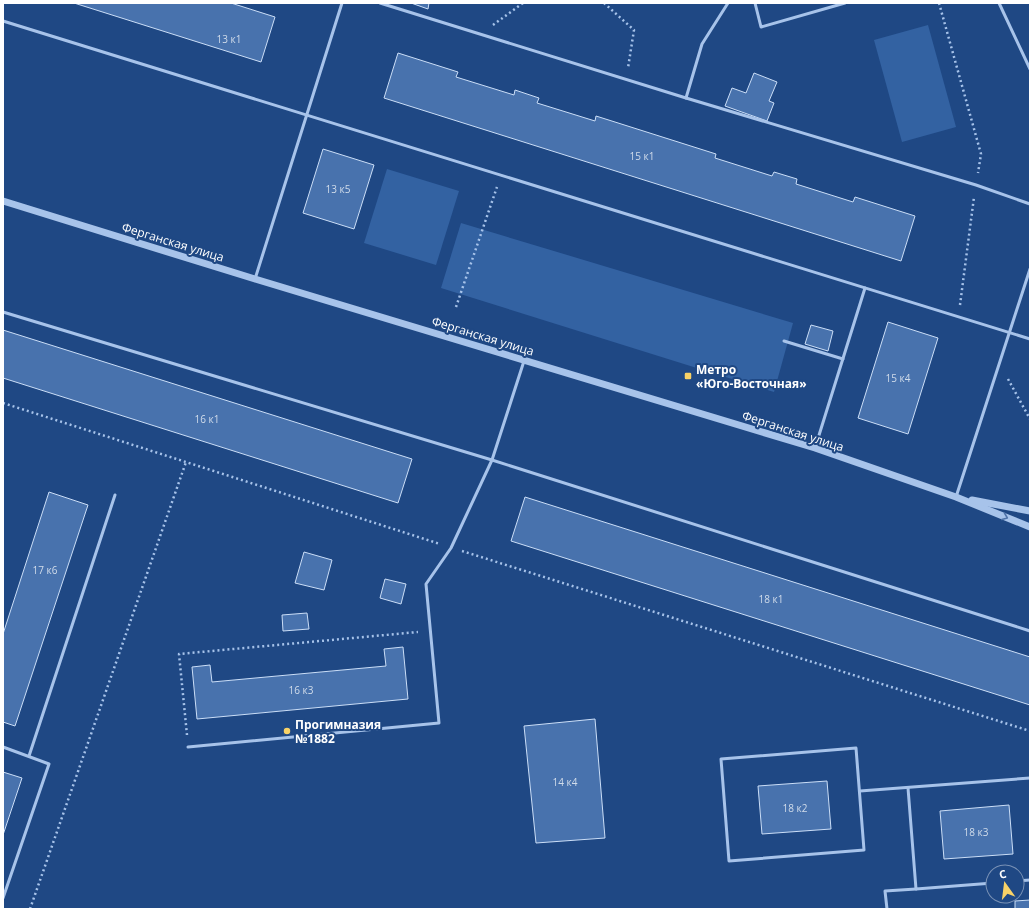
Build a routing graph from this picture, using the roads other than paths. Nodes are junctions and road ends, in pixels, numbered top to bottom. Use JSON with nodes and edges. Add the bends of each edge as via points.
{"nodes":[{"id":1,"x":342,"y":3,"type":"edge"},
{"id":2,"x":380,"y":3,"type":"edge"},
{"id":3,"x":728,"y":3,"type":"edge"},
{"id":4,"x":755,"y":3,"type":"edge"},
{"id":5,"x":845,"y":3,"type":"edge"},
{"id":6,"x":999,"y":3,"type":"edge"},
{"id":7,"x":3,"y":21,"type":"edge"},
{"id":8,"x":1030,"y":68,"type":"edge"},
{"id":9,"x":686,"y":98,"type":"junction"},
{"id":10,"x":307,"y":115,"type":"junction"},
{"id":11,"x":3,"y":200,"type":"edge"},
{"id":12,"x":1030,"y":204,"type":"edge"},
{"id":13,"x":1030,"y":269,"type":"edge"},
{"id":14,"x":255,"y":279,"type":"junction"},
{"id":15,"x":865,"y":288,"type":"junction"},
{"id":16,"x":3,"y":312,"type":"edge"},
{"id":17,"x":1009,"y":333,"type":"junction"},
{"id":18,"x":1030,"y":339,"type":"edge"},
{"id":19,"x":784,"y":340,"type":"dead end"},
{"id":20,"x":524,"y":359,"type":"junction"},
{"id":21,"x":843,"y":359,"type":"junction"},
{"id":22,"x":815,"y":448,"type":"junction"},
{"id":23,"x":492,"y":460,"type":"junction"},
{"id":24,"x":115,"y":495,"type":"dead end"},
{"id":25,"x":956,"y":497,"type":"junction"},
{"id":26,"x":1030,"y":511,"type":"edge"},
{"id":27,"x":1030,"y":527,"type":"edge"},
{"id":28,"x":1030,"y":631,"type":"edge"},
{"id":29,"x":3,"y":747,"type":"edge"},
{"id":30,"x":188,"y":747,"type":"road end"},
{"id":31,"x":29,"y":756,"type":"junction"},
{"id":32,"x":1030,"y":778,"type":"edge"},
{"id":33,"x":908,"y":788,"type":"junction"},
{"id":34,"x":860,"y":792,"type":"junction"},
{"id":35,"x":985,"y":884,"type":"edge"},
{"id":36,"x":916,"y":889,"type":"junction"},
{"id":37,"x":3,"y":898,"type":"edge"},
{"id":38,"x":887,"y":909,"type":"edge"}],
"edges":[{"from":1,"to":10,"type":"lane"},
{"from":2,"to":9,"type":"lane"},
{"from":3,"to":9,"type":"lane","via":[[702,44]]},
{"from":4,"to":5,"type":"lane","via":[[761,26]]},
{"from":6,"to":8,"type":"lane"},
{"from":7,"to":10,"type":"lane"},
{"from":9,"to":12,"type":"lane","via":[[976,185]]},
{"from":10,"to":14,"type":"lane"},
{"from":10,"to":15,"type":"lane"},
{"from":11,"to":14,"type":"street","name":"Ферганская улица"},
{"from":13,"to":17,"type":"lane"},
{"from":14,"to":20,"type":"street","name":"Ферганская улица"},
{"from":15,"to":17,"type":"lane"},
{"from":15,"to":21,"type":"lane"},
{"from":16,"to":23,"type":"lane"},
{"from":17,"to":18,"type":"lane"},
{"from":17,"to":25,"type":"lane"},
{"from":19,"to":21,"type":"lane"},
{"from":20,"to":22,"type":"street","name":"Ферганская улица"},
{"from":20,"to":23,"type":"lane"},
{"from":21,"to":22,"type":"lane"},
{"from":22,"to":25,"type":"street","name":"Ферганская улица"},
{"from":23,"to":28,"type":"lane"},
{"from":23,"to":30,"type":"lane","via":[[451,548],[426,584],[439,723]]},
{"from":24,"to":31,"type":"lane"},
{"from":25,"to":26,"type":"street","name":"Ферганская улица"},
{"from":25,"to":27,"type":"street","name":"Ферганская улица","one_way":true},
{"from":29,"to":31,"type":"lane"},
{"from":31,"to":37,"type":"lane","via":[[48,764]]},
{"from":32,"to":33,"type":"lane"},
{"from":33,"to":34,"type":"lane"},
{"from":33,"to":36,"type":"lane"},
{"from":34,"to":34,"type":"lane","via":[[864,850],[729,861],[721,759],[856,748]]},
{"from":35,"to":36,"type":"lane"},
{"from":36,"to":38,"type":"lane","via":[[885,892]]}]}
